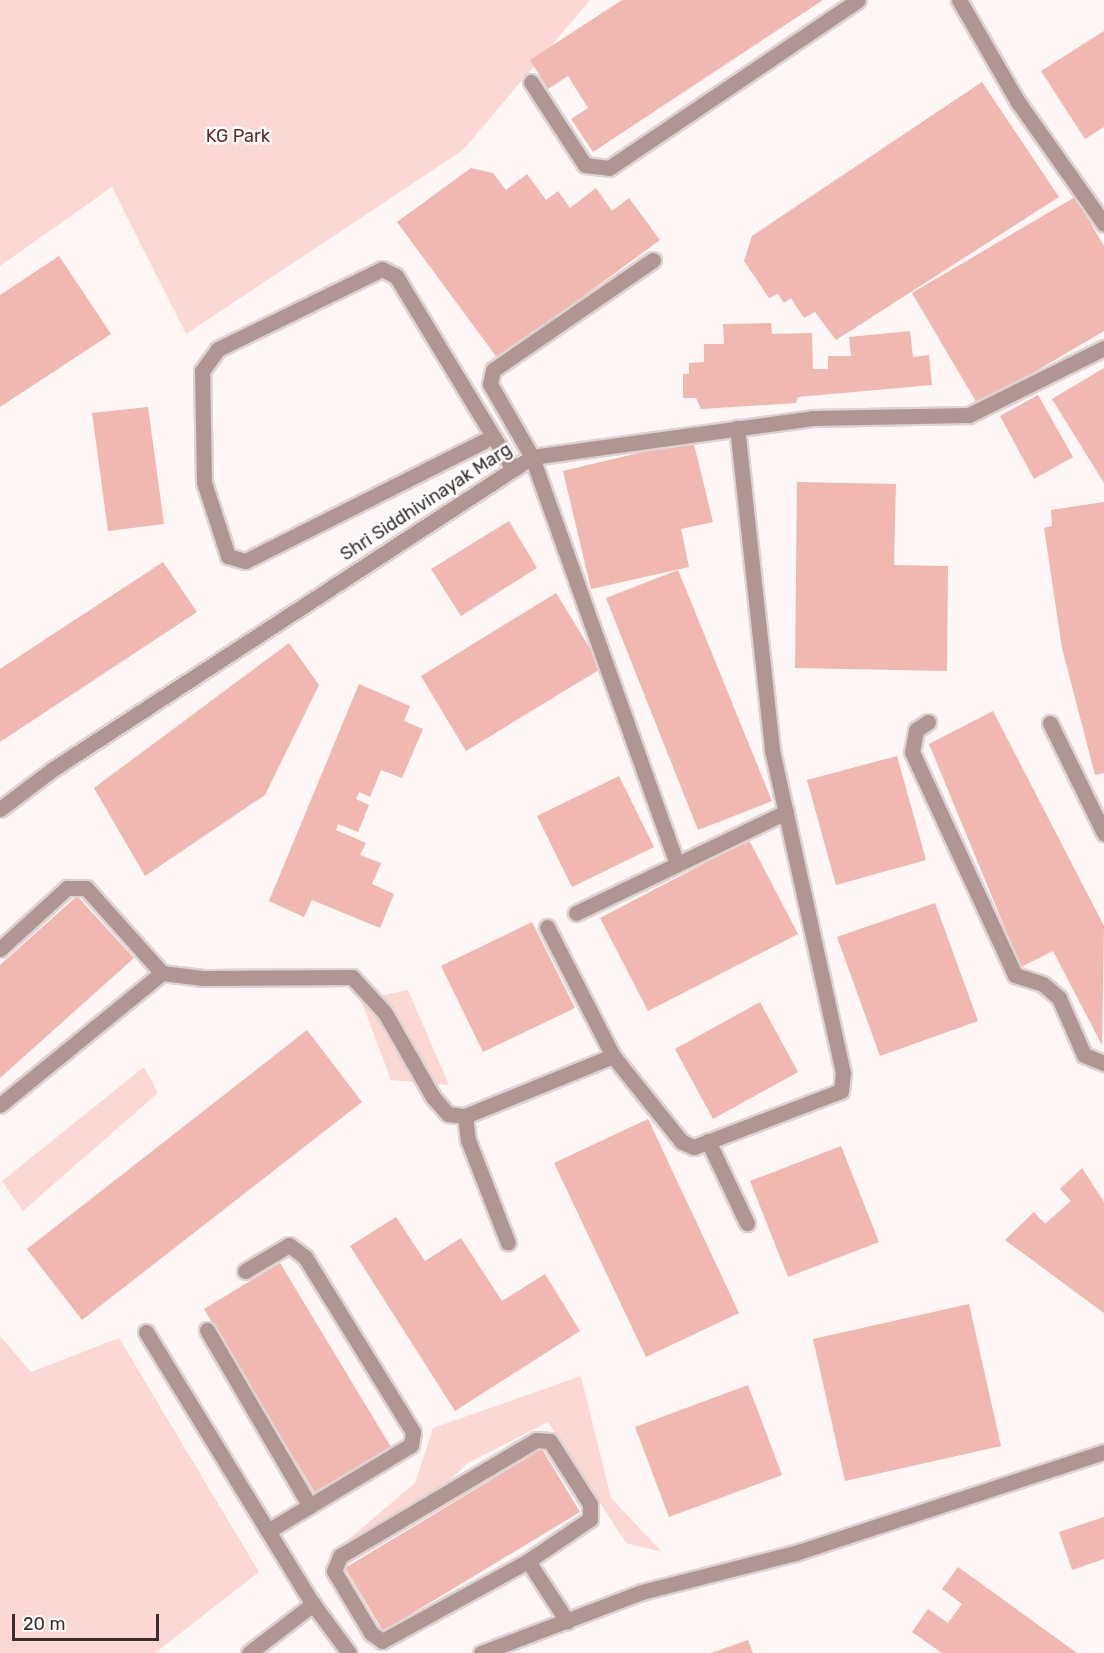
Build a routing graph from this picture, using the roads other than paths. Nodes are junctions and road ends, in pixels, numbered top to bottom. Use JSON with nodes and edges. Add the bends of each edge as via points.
{"nodes":[{"id":1,"x":858,"y":0,"type":"edge"},
{"id":2,"x":959,"y":0,"type":"edge"},
{"id":3,"x":531,"y":82,"type":"dead end"},
{"id":4,"x":1104,"y":224,"type":"edge"},
{"id":5,"x":653,"y":260,"type":"dead end"},
{"id":6,"x":1104,"y":348,"type":"edge"},
{"id":7,"x":737,"y":428,"type":"junction"},
{"id":8,"x":484,"y":441,"type":"dead end"},
{"id":9,"x":532,"y":457,"type":"junction"},
{"id":10,"x":513,"y":469,"type":"junction"},
{"id":11,"x":928,"y":722,"type":"dead end"},
{"id":12,"x":1050,"y":723,"type":"dead end"},
{"id":13,"x":0,"y":809,"type":"edge"},
{"id":14,"x":786,"y":812,"type":"junction"},
{"id":15,"x":1104,"y":833,"type":"edge"},
{"id":16,"x":676,"y":861,"type":"junction"},
{"id":17,"x":576,"y":913,"type":"dead end"},
{"id":18,"x":548,"y":927,"type":"dead end"},
{"id":19,"x":0,"y":949,"type":"edge"},
{"id":20,"x":162,"y":973,"type":"junction"},
{"id":21,"x":613,"y":1056,"type":"junction"},
{"id":22,"x":1104,"y":1063,"type":"edge"},
{"id":23,"x":0,"y":1106,"type":"edge"},
{"id":24,"x":465,"y":1116,"type":"junction"},
{"id":25,"x":708,"y":1141,"type":"junction"},
{"id":26,"x":747,"y":1223,"type":"dead end"},
{"id":27,"x":508,"y":1243,"type":"dead end"},
{"id":28,"x":245,"y":1271,"type":"dead end"},
{"id":29,"x":207,"y":1330,"type":"dead end"},
{"id":30,"x":146,"y":1332,"type":"dead end"},
{"id":31,"x":1104,"y":1452,"type":"edge"},
{"id":32,"x":310,"y":1506,"type":"junction"},
{"id":33,"x":268,"y":1531,"type":"junction"},
{"id":34,"x":528,"y":1561,"type":"junction"},
{"id":35,"x":313,"y":1604,"type":"junction"},
{"id":36,"x":567,"y":1621,"type":"junction"},
{"id":37,"x":249,"y":1653,"type":"edge"},
{"id":38,"x":349,"y":1653,"type":"edge"},
{"id":39,"x":482,"y":1653,"type":"edge"}],
"edges":[{"from":1,"to":3,"type":"street","via":[[609,168],[585,165]]},
{"from":2,"to":4,"type":"street","via":[[1018,102]]},
{"from":5,"to":9,"type":"street","via":[[493,370],[490,384]]},
{"from":6,"to":7,"type":"street","name":"Shri Siddhivinayak Marg","via":[[969,415],[812,418]]},
{"from":7,"to":9,"type":"street","name":"Shri Siddhivinayak Marg"},
{"from":7,"to":14,"type":"street","via":[[772,749]]},
{"from":8,"to":10,"type":"street","via":[[245,561],[228,556],[204,482],[202,371],[218,349],[382,269],[396,276]]},
{"from":9,"to":10,"type":"street","name":"Shri Siddhivinayak Marg"},
{"from":9,"to":16,"type":"street"},
{"from":10,"to":13,"type":"street","name":"Shri Siddhivinayak Marg","via":[[52,769]]},
{"from":11,"to":22,"type":"street","via":[[916,730],[912,752],[1015,975],[1043,984],[1059,998],[1084,1055]]},
{"from":12,"to":15,"type":"street"},
{"from":14,"to":16,"type":"street"},
{"from":14,"to":25,"type":"street","via":[[843,1073],[841,1091]]},
{"from":16,"to":17,"type":"street"},
{"from":18,"to":21,"type":"street"},
{"from":19,"to":20,"type":"street","via":[[67,888],[86,888]]},
{"from":20,"to":23,"type":"street"},
{"from":20,"to":24,"type":"street","via":[[203,978],[352,977],[385,1013],[433,1097],[448,1114]]},
{"from":21,"to":24,"type":"street"},
{"from":21,"to":25,"type":"street","via":[[682,1142],[694,1146]]},
{"from":24,"to":27,"type":"street","via":[[468,1140]]},
{"from":25,"to":26,"type":"street"},
{"from":28,"to":32,"type":"street","via":[[289,1245],[305,1257],[413,1431],[411,1445]]},
{"from":29,"to":32,"type":"street"},
{"from":30,"to":33,"type":"street"},
{"from":31,"to":36,"type":"street","via":[[795,1553],[642,1592]]},
{"from":32,"to":33,"type":"street"},
{"from":33,"to":35,"type":"street"},
{"from":34,"to":34,"type":"street","via":[[590,1519],[590,1504],[550,1441],[536,1440],[340,1556],[334,1571],[371,1633],[382,1641]]},
{"from":34,"to":36,"type":"street"},
{"from":35,"to":37,"type":"street"},
{"from":35,"to":38,"type":"street"},
{"from":36,"to":39,"type":"street"}]}
